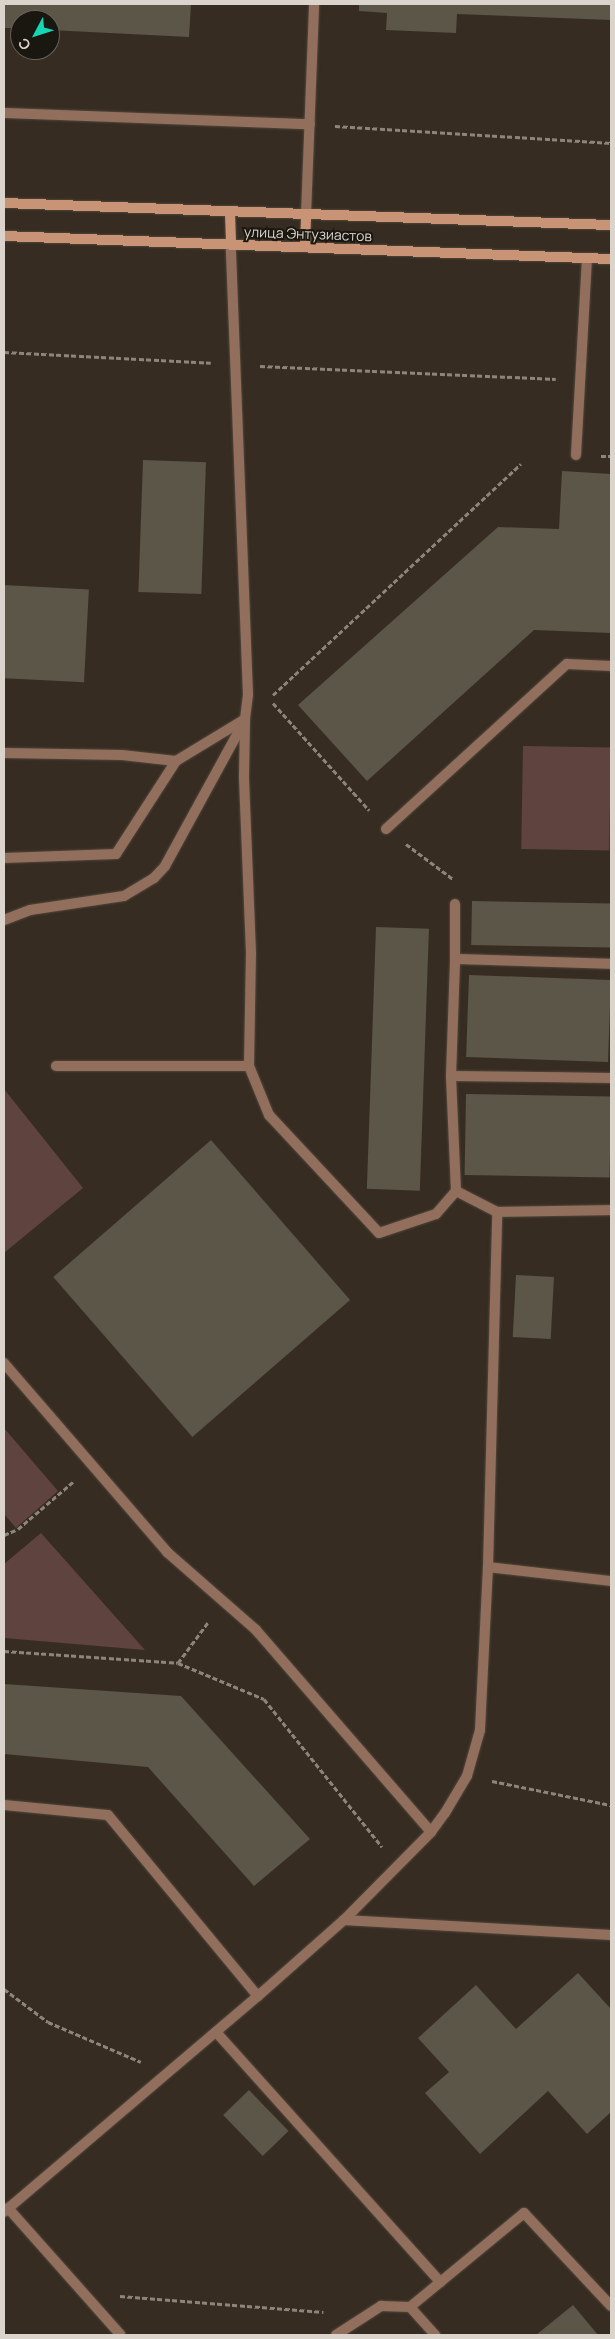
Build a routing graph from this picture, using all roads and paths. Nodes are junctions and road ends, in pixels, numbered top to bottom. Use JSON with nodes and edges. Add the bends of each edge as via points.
{"nodes":[{"id":1,"x":314,"y":4,"type":"edge"},
{"id":2,"x":4,"y":113,"type":"edge"},
{"id":3,"x":310,"y":124,"type":"junction"},
{"id":4,"x":611,"y":143,"type":"edge"},
{"id":5,"x":4,"y":204,"type":"edge"},
{"id":6,"x":230,"y":213,"type":"junction"},
{"id":7,"x":306,"y":215,"type":"junction"},
{"id":8,"x":611,"y":225,"type":"edge"},
{"id":9,"x":4,"y":236,"type":"edge"},
{"id":10,"x":231,"y":245,"type":"junction"},
{"id":11,"x":305,"y":247,"type":"junction"},
{"id":12,"x":587,"y":258,"type":"junction"},
{"id":13,"x":611,"y":259,"type":"edge"},
{"id":14,"x":4,"y":352,"type":"edge"},
{"id":15,"x":237,"y":364,"type":"junction"},
{"id":16,"x":580,"y":380,"type":"junction"},
{"id":17,"x":576,"y":455,"type":"dead end"},
{"id":18,"x":521,"y":464,"type":"dead end"},
{"id":19,"x":611,"y":666,"type":"edge"},
{"id":20,"x":246,"y":719,"type":"junction"},
{"id":21,"x":4,"y":753,"type":"edge"},
{"id":22,"x":176,"y":761,"type":"junction"},
{"id":23,"x":386,"y":829,"type":"junction"},
{"id":24,"x":4,"y":858,"type":"edge"},
{"id":25,"x":454,"y":880,"type":"dead end"},
{"id":26,"x":455,"y":904,"type":"dead end"},
{"id":27,"x":4,"y":920,"type":"edge"},
{"id":28,"x":455,"y":959,"type":"junction"},
{"id":29,"x":611,"y":964,"type":"edge"},
{"id":30,"x":56,"y":1066,"type":"dead end"},
{"id":31,"x":249,"y":1066,"type":"junction"},
{"id":32,"x":451,"y":1076,"type":"junction"},
{"id":33,"x":611,"y":1078,"type":"edge"},
{"id":34,"x":456,"y":1191,"type":"junction"},
{"id":35,"x":611,"y":1210,"type":"edge"},
{"id":36,"x":497,"y":1212,"type":"junction"},
{"id":37,"x":4,"y":1363,"type":"edge"},
{"id":38,"x":92,"y":1466,"type":"junction"},
{"id":39,"x":4,"y":1535,"type":"edge"},
{"id":40,"x":488,"y":1567,"type":"junction"},
{"id":41,"x":611,"y":1582,"type":"edge"},
{"id":42,"x":224,"y":1602,"type":"junction"},
{"id":43,"x":4,"y":1651,"type":"edge"},
{"id":44,"x":178,"y":1663,"type":"junction"},
{"id":45,"x":467,"y":1776,"type":"junction"},
{"id":46,"x":4,"y":1805,"type":"edge"},
{"id":47,"x":611,"y":1805,"type":"edge"},
{"id":48,"x":431,"y":1832,"type":"junction"},
{"id":49,"x":397,"y":1866,"type":"junction"},
{"id":50,"x":344,"y":1920,"type":"junction"},
{"id":51,"x":611,"y":1934,"type":"edge"},
{"id":52,"x":4,"y":1989,"type":"edge"},
{"id":53,"x":258,"y":1996,"type":"junction"},
{"id":54,"x":216,"y":2032,"type":"junction"},
{"id":55,"x":166,"y":2074,"type":"junction"},
{"id":56,"x":6,"y":2210,"type":"edge"},
{"id":57,"x":440,"y":2282,"type":"junction"},
{"id":58,"x":84,"y":2293,"type":"junction"},
{"id":59,"x":611,"y":2306,"type":"edge"},
{"id":60,"x":410,"y":2307,"type":"junction"},
{"id":61,"x":366,"y":2315,"type":"junction"},
{"id":62,"x":120,"y":2334,"type":"edge"},
{"id":63,"x":336,"y":2335,"type":"edge"},
{"id":64,"x":435,"y":2335,"type":"edge"}],
"edges":[{"from":1,"to":3,"type":"lane"},
{"from":2,"to":3,"type":"lane"},
{"from":3,"to":4,"type":"path"},
{"from":3,"to":7,"type":"lane"},
{"from":5,"to":6,"type":"main road","name":"улица Энтузиастов"},
{"from":6,"to":7,"type":"main road","name":"улица Энтузиастов"},
{"from":6,"to":10,"type":"main road"},
{"from":7,"to":8,"type":"main road","name":"улица Энтузиастов"},
{"from":7,"to":11,"type":"main road"},
{"from":9,"to":10,"type":"main road","name":"улица Энтузиастов"},
{"from":10,"to":11,"type":"main road","name":"улица Энтузиастов"},
{"from":10,"to":15,"type":"lane"},
{"from":11,"to":12,"type":"main road","name":"улица Энтузиастов"},
{"from":12,"to":13,"type":"main road","name":"улица Энтузиастов"},
{"from":12,"to":16,"type":"lane"},
{"from":14,"to":15,"type":"path"},
{"from":15,"to":16,"type":"path"},
{"from":15,"to":20,"type":"lane","via":[[248,695]]},
{"from":16,"to":17,"type":"lane"},
{"from":18,"to":23,"type":"path","via":[[269,699]]},
{"from":19,"to":23,"type":"lane","via":[[568,664]]},
{"from":20,"to":22,"type":"lane"},
{"from":20,"to":27,"type":"lane","via":[[165,866],[154,878],[124,896],[30,910]]},
{"from":20,"to":31,"type":"lane","via":[[244,776],[251,953]]},
{"from":21,"to":22,"type":"lane","via":[[122,755]]},
{"from":22,"to":24,"type":"lane","via":[[116,854]]},
{"from":23,"to":25,"type":"path"},
{"from":26,"to":28,"type":"lane"},
{"from":28,"to":29,"type":"lane"},
{"from":28,"to":32,"type":"lane"},
{"from":30,"to":31,"type":"lane"},
{"from":31,"to":34,"type":"lane","via":[[269,1115],[379,1233],[436,1214]]},
{"from":32,"to":33,"type":"lane"},
{"from":32,"to":34,"type":"lane"},
{"from":34,"to":36,"type":"lane"},
{"from":35,"to":36,"type":"lane"},
{"from":36,"to":40,"type":"lane"},
{"from":37,"to":38,"type":"lane"},
{"from":38,"to":39,"type":"path","via":[[18,1529]]},
{"from":38,"to":42,"type":"lane","via":[[167,1552]]},
{"from":40,"to":41,"type":"lane"},
{"from":40,"to":45,"type":"lane","via":[[480,1730]]},
{"from":42,"to":44,"type":"path"},
{"from":42,"to":48,"type":"lane","via":[[256,1630]]},
{"from":43,"to":44,"type":"path"},
{"from":44,"to":49,"type":"path","via":[[264,1700]]},
{"from":45,"to":47,"type":"path"},
{"from":45,"to":48,"type":"lane"},
{"from":46,"to":53,"type":"lane","via":[[108,1815]]},
{"from":48,"to":49,"type":"lane"},
{"from":49,"to":50,"type":"lane"},
{"from":50,"to":51,"type":"lane"},
{"from":50,"to":53,"type":"lane"},
{"from":52,"to":55,"type":"path","via":[[48,2022]]},
{"from":53,"to":54,"type":"lane"},
{"from":54,"to":55,"type":"lane"},
{"from":54,"to":57,"type":"lane"},
{"from":55,"to":56,"type":"lane"},
{"from":56,"to":58,"type":"lane"},
{"from":57,"to":59,"type":"lane","via":[[524,2213]]},
{"from":57,"to":60,"type":"lane"},
{"from":58,"to":61,"type":"path"},
{"from":58,"to":62,"type":"lane"},
{"from":60,"to":61,"type":"lane","via":[[381,2306]]},
{"from":60,"to":64,"type":"lane"},
{"from":61,"to":63,"type":"lane"}]}
